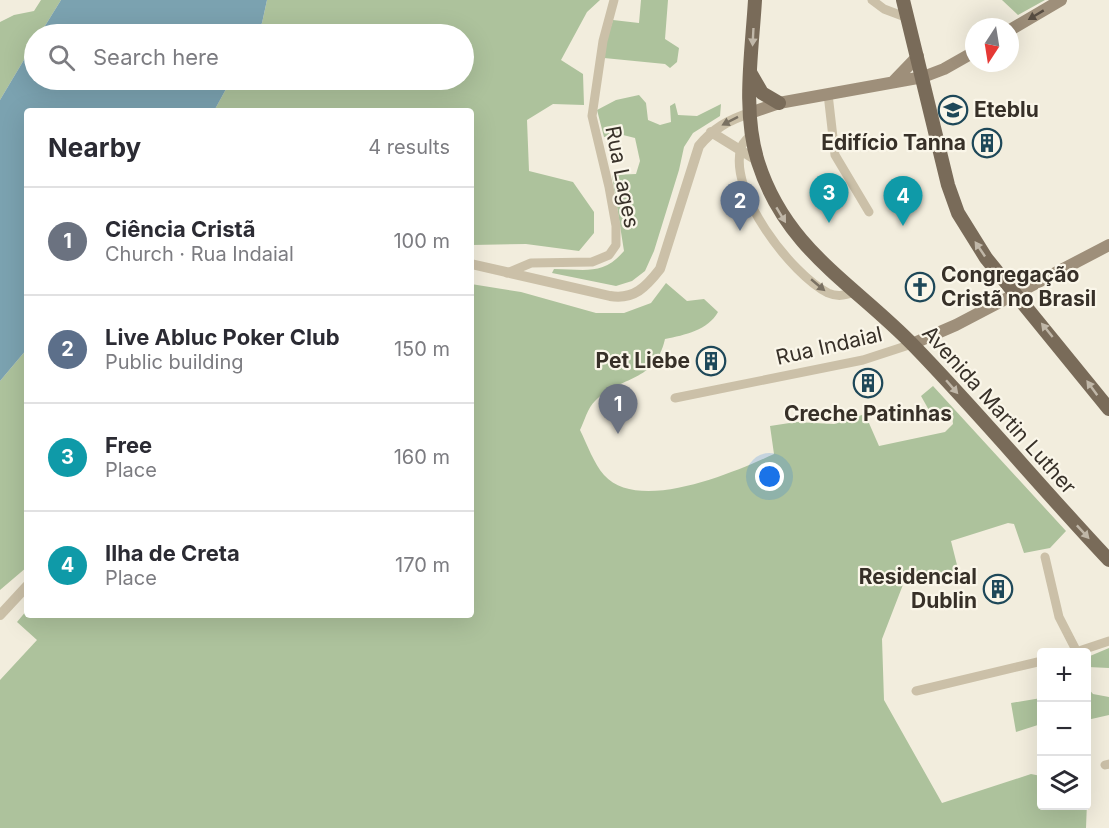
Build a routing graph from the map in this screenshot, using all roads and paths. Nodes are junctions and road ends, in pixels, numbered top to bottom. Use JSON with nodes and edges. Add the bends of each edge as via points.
{"nodes":[{"id":1,"x":615,"y":0,"type":"edge"},
{"id":2,"x":755,"y":0,"type":"edge"},
{"id":3,"x":872,"y":0,"type":"edge"},
{"id":4,"x":903,"y":0,"type":"edge"},
{"id":5,"x":1061,"y":0,"type":"edge"},
{"id":6,"x":908,"y":18,"type":"junction"},
{"id":7,"x":1019,"y":25,"type":"edge"},
{"id":8,"x":918,"y":56,"type":"junction"},
{"id":9,"x":965,"y":57,"type":"edge"},
{"id":10,"x":751,"y":74,"type":"junction"},
{"id":11,"x":922,"y":77,"type":"junction"},
{"id":12,"x":893,"y":82,"type":"junction"},
{"id":13,"x":828,"y":94,"type":"junction"},
{"id":14,"x":779,"y":103,"type":"junction"},
{"id":15,"x":750,"y":113,"type":"junction"},
{"id":16,"x":711,"y":132,"type":"junction"},
{"id":17,"x":752,"y":134,"type":"junction"},
{"id":18,"x":740,"y":149,"type":"junction"},
{"id":19,"x":758,"y":161,"type":"junction"},
{"id":20,"x":868,"y":212,"type":"dead end"},
{"id":21,"x":1109,"y":245,"type":"edge"},
{"id":22,"x":474,"y":265,"type":"edge"},
{"id":23,"x":507,"y":273,"type":"junction"},
{"id":24,"x":854,"y":292,"type":"junction"},
{"id":25,"x":1017,"y":294,"type":"junction"},
{"id":26,"x":912,"y":344,"type":"junction"},
{"id":27,"x":675,"y":398,"type":"dead end"},
{"id":28,"x":1109,"y":409,"type":"edge"},
{"id":29,"x":1045,"y":557,"type":"dead end"},
{"id":30,"x":1109,"y":560,"type":"edge"},
{"id":31,"x":24,"y":589,"type":"edge"},
{"id":32,"x":0,"y":615,"type":"edge"},
{"id":33,"x":1109,"y":641,"type":"edge"},
{"id":34,"x":1075,"y":648,"type":"edge"},
{"id":35,"x":1089,"y":648,"type":"edge"},
{"id":36,"x":1037,"y":662,"type":"edge"},
{"id":37,"x":916,"y":691,"type":"dead end"}],
"edges":[{"from":1,"to":23,"type":"street","name":"Rua Lages","via":[[603,41],[592,116],[616,245],[609,255],[592,262],[531,263]]},
{"from":2,"to":10,"type":"main road","name":"Avenida Martin Luther","one_way":true},
{"from":3,"to":6,"type":"street"},
{"from":4,"to":6,"type":"main road"},
{"from":5,"to":7,"type":"main road","one_way":true},
{"from":6,"to":8,"type":"main road"},
{"from":8,"to":11,"type":"main road"},
{"from":8,"to":12,"type":"main road"},
{"from":9,"to":11,"type":"main road"},
{"from":10,"to":14,"type":"main road","via":[[762,93]]},
{"from":10,"to":15,"type":"main road","name":"Avenida Martin Luther"},
{"from":11,"to":12,"type":"main road"},
{"from":25,"to":11,"type":"main road","one_way":true,"via":[[986,258],[958,213]]},
{"from":12,"to":13,"type":"main road"},
{"from":13,"to":14,"type":"main road"},
{"from":13,"to":20,"type":"street","via":[[835,154]]},
{"from":14,"to":15,"type":"main road"},
{"from":15,"to":16,"type":"street","one_way":true,"via":[[732,118]]},
{"from":15,"to":17,"type":"main road","name":"Avenida Martin Luther"},
{"from":16,"to":18,"type":"street"},
{"from":16,"to":23,"type":"street","via":[[695,156],[660,269],[636,294],[621,298]]},
{"from":17,"to":18,"type":"street"},
{"from":17,"to":19,"type":"main road","name":"Avenida Martin Luther"},
{"from":18,"to":19,"type":"street"},
{"from":18,"to":24,"type":"street","one_way":true,"via":[[741,180],[753,212],[767,234],[827,292],[842,296]]},
{"from":19,"to":24,"type":"main road","name":"Avenida Martin Luther","one_way":true,"via":[[771,197],[793,232]]},
{"from":21,"to":25,"type":"main road","name":"Rua Indaial"},
{"from":22,"to":23,"type":"street"},
{"from":24,"to":26,"type":"main road","name":"Avenida Martin Luther"},
{"from":25,"to":26,"type":"main road","name":"Rua Indaial"},
{"from":28,"to":25,"type":"main road","one_way":true},
{"from":26,"to":27,"type":"street","name":"Rua Indaial","via":[[863,360]]},
{"from":26,"to":30,"type":"main road","name":"Avenida Martin Luther","one_way":true},
{"from":29,"to":34,"type":"street","via":[[1059,617]]},
{"from":31,"to":32,"type":"street"},
{"from":33,"to":35,"type":"street"},
{"from":36,"to":37,"type":"street"}]}
